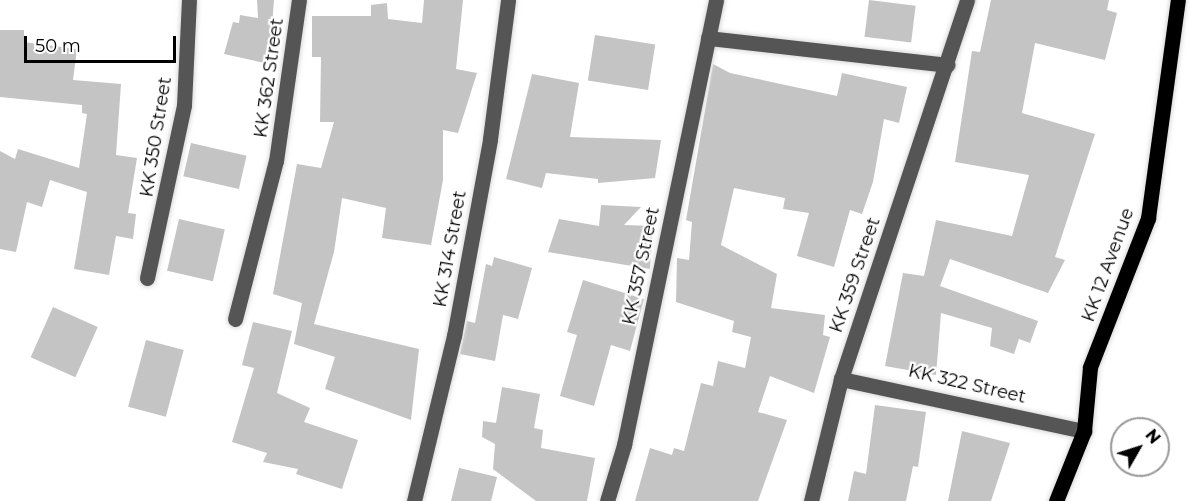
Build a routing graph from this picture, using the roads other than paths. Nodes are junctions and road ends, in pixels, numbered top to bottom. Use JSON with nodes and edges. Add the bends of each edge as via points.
{"nodes":[{"id":1,"x":189,"y":0,"type":"edge"},
{"id":2,"x":299,"y":0,"type":"edge"},
{"id":3,"x":508,"y":0,"type":"edge"},
{"id":4,"x":716,"y":0,"type":"edge"},
{"id":5,"x":967,"y":0,"type":"edge"},
{"id":6,"x":1178,"y":0,"type":"edge"},
{"id":7,"x":708,"y":38,"type":"junction"},
{"id":8,"x":947,"y":64,"type":"junction"},
{"id":9,"x":147,"y":278,"type":"dead end"},
{"id":10,"x":235,"y":319,"type":"dead end"},
{"id":11,"x":841,"y":379,"type":"junction"},
{"id":12,"x":1084,"y":431,"type":"junction"},
{"id":13,"x":414,"y":501,"type":"edge"},
{"id":14,"x":607,"y":501,"type":"edge"},
{"id":15,"x":811,"y":501,"type":"edge"},
{"id":16,"x":1056,"y":501,"type":"edge"}],
"edges":[{"from":1,"to":9,"type":"street","name":"KK 350 Street","via":[[184,105]]},
{"from":2,"to":10,"type":"street","name":"KK 362 Street","via":[[276,161]]},
{"from":3,"to":13,"type":"street","name":"KK 314 Street","via":[[490,139],[454,336]]},
{"from":4,"to":7,"type":"street","name":"KK 357 Street"},
{"from":5,"to":8,"type":"street","name":"KK 359 Street"},
{"from":6,"to":12,"type":"main road","name":"KK 12 Avenue","via":[[1148,218],[1090,367]]},
{"from":7,"to":8,"type":"street"},
{"from":7,"to":14,"type":"street","name":"KK 357 Street","via":[[624,445]]},
{"from":8,"to":11,"type":"street","name":"KK 359 Street"},
{"from":11,"to":12,"type":"street","name":"KK 322 Street"},
{"from":11,"to":15,"type":"street","name":"KK 359 Street"},
{"from":12,"to":16,"type":"main road","name":"KK 12 Avenue"}]}
